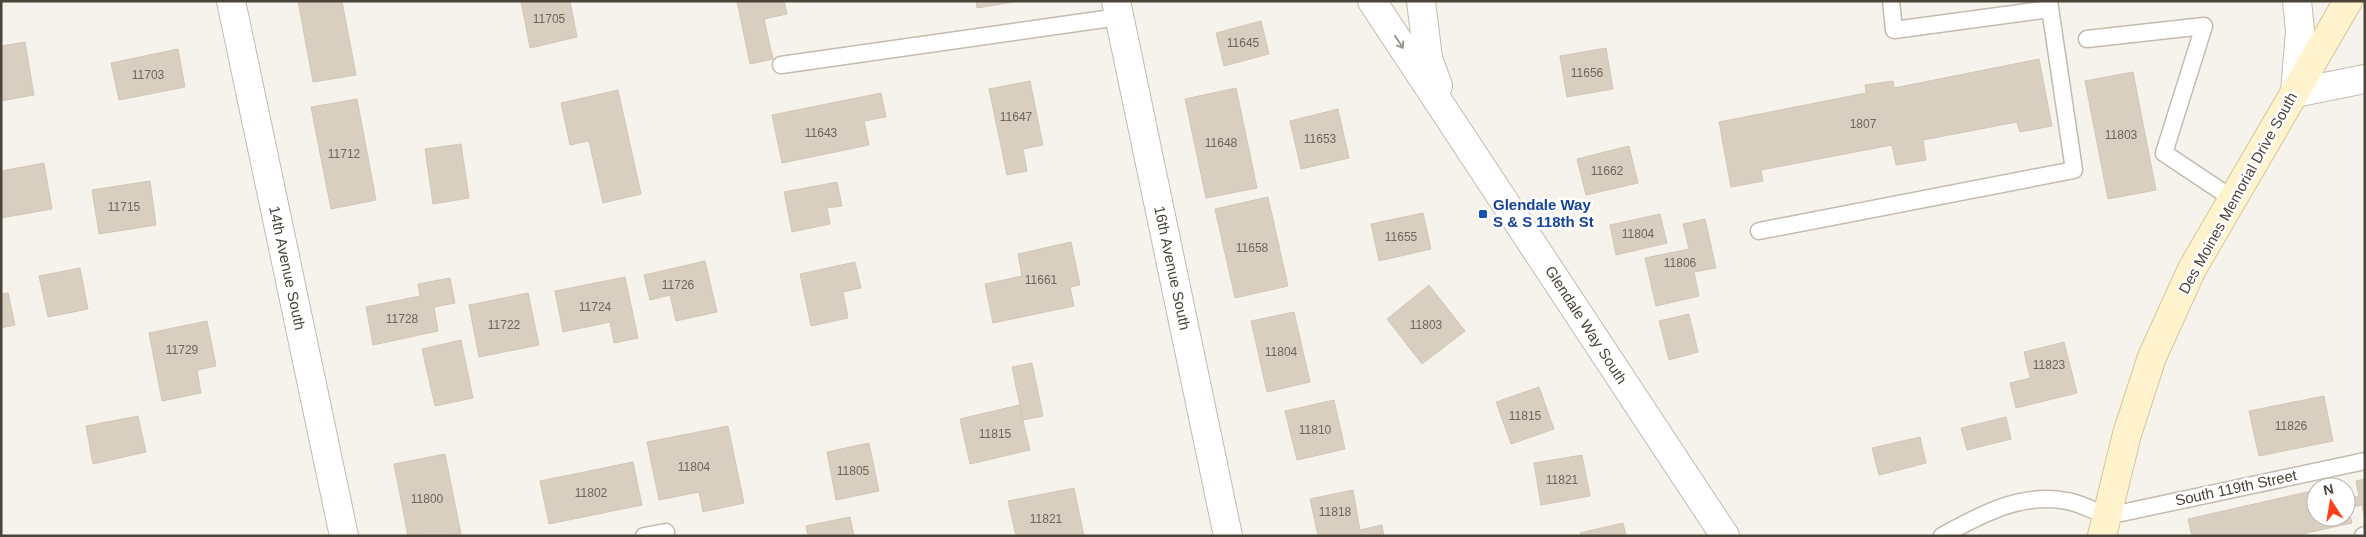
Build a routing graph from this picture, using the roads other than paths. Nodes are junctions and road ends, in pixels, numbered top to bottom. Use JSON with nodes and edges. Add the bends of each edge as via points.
{"nodes":[{"id":1,"x":231,"y":1,"type":"edge"},
{"id":2,"x":1372,"y":1,"type":"edge"},
{"id":3,"x":1421,"y":1,"type":"edge"},
{"id":4,"x":1891,"y":1,"type":"edge"},
{"id":5,"x":2297,"y":1,"type":"edge"},
{"id":6,"x":2348,"y":1,"type":"edge"},
{"id":7,"x":2050,"y":5,"type":"edge"},
{"id":8,"x":1118,"y":9,"type":"edge"},
{"id":9,"x":2086,"y":39,"type":"dead end"},
{"id":10,"x":781,"y":65,"type":"dead end"},
{"id":11,"x":2365,"y":78,"type":"edge"},
{"id":12,"x":2295,"y":93,"type":"junction"},
{"id":13,"x":1447,"y":114,"type":"junction"},
{"id":14,"x":2233,"y":199,"type":"junction"},
{"id":15,"x":1759,"y":231,"type":"dead end"},
{"id":16,"x":2365,"y":461,"type":"edge"},
{"id":17,"x":2105,"y":526,"type":"edge"},
{"id":18,"x":666,"y":532,"type":"dead end"},
{"id":19,"x":344,"y":536,"type":"edge"},
{"id":20,"x":644,"y":536,"type":"edge"},
{"id":21,"x":1228,"y":536,"type":"edge"},
{"id":22,"x":1724,"y":536,"type":"edge"},
{"id":23,"x":1942,"y":536,"type":"edge"}],
"edges":[{"from":1,"to":19,"type":"street","name":"14th Avenue South"},
{"from":2,"to":13,"type":"street","name":"Glendale Way South","one_way":true},
{"from":3,"to":13,"type":"street","name":"Glendale Way South","via":[[1428,58]]},
{"from":4,"to":7,"type":"lane","via":[[1894,30]]},
{"from":5,"to":12,"type":"street","via":[[2300,31]]},
{"from":6,"to":12,"type":"main road","name":"Des Moines Memorial Drive South"},
{"from":7,"to":15,"type":"lane","via":[[2074,170]]},
{"from":8,"to":10,"type":"lane"},
{"from":8,"to":21,"type":"street","name":"16th Avenue South"},
{"from":9,"to":14,"type":"lane","via":[[2204,26],[2164,152]]},
{"from":11,"to":12,"type":"street"},
{"from":12,"to":14,"type":"main road","name":"Des Moines Memorial Drive South"},
{"from":13,"to":22,"type":"street","name":"Glendale Way South"},
{"from":14,"to":17,"type":"main road","name":"Des Moines Memorial Drive South","via":[[2192,269],[2152,357],[2127,434]]},
{"from":16,"to":17,"type":"lane","name":"South 119th Street"},
{"from":17,"to":23,"type":"lane","via":[[2068,501],[2051,499],[1992,509]]},
{"from":18,"to":20,"type":"lane"}]}
